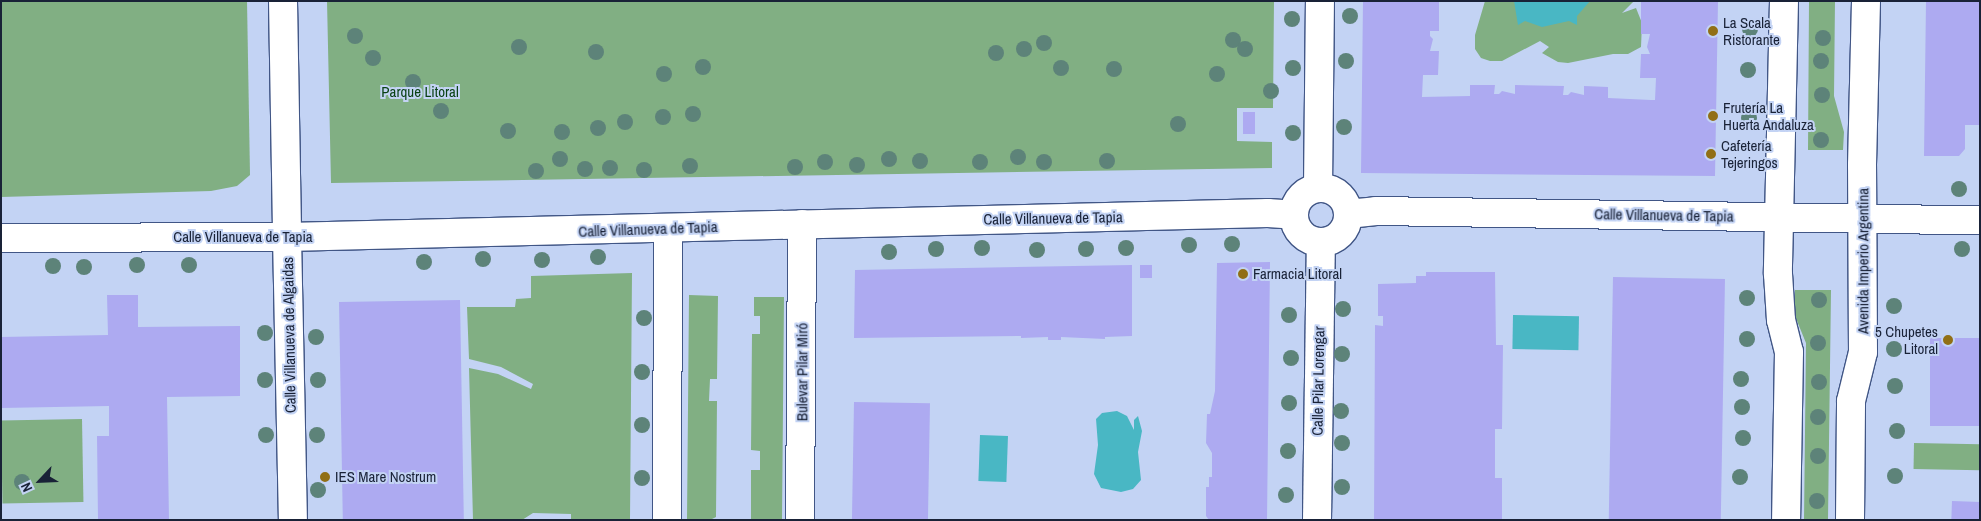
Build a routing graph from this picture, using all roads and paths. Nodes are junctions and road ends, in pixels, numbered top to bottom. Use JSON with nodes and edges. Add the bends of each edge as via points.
{"nodes":[{"id":1,"x":283,"y":1,"type":"edge"},
{"id":2,"x":1320,"y":1,"type":"edge"},
{"id":3,"x":1784,"y":1,"type":"edge"},
{"id":4,"x":1866,"y":1,"type":"edge"},
{"id":5,"x":1318,"y":188,"type":"junction"},
{"id":6,"x":1348,"y":214,"type":"junction"},
{"id":7,"x":1294,"y":215,"type":"junction"},
{"id":8,"x":1780,"y":217,"type":"junction"},
{"id":9,"x":1863,"y":219,"type":"junction"},
{"id":10,"x":1980,"y":220,"type":"edge"},
{"id":11,"x":802,"y":224,"type":"junction"},
{"id":12,"x":668,"y":229,"type":"junction"},
{"id":13,"x":287,"y":237,"type":"junction"},
{"id":14,"x":1,"y":238,"type":"edge"},
{"id":15,"x":1321,"y":243,"type":"junction"},
{"id":16,"x":293,"y":520,"type":"edge"},
{"id":17,"x":667,"y":520,"type":"edge"},
{"id":18,"x":800,"y":520,"type":"edge"},
{"id":19,"x":1317,"y":520,"type":"edge"},
{"id":20,"x":1786,"y":520,"type":"edge"},
{"id":21,"x":1850,"y":520,"type":"edge"}],
"edges":[{"from":1,"to":13,"type":"street","name":"Calle Villanueva de Algaidas"},
{"from":2,"to":5,"type":"street"},
{"from":3,"to":8,"type":"street"},
{"from":4,"to":9,"type":"street","name":"Avenida Imperio Argentina"},
{"from":5,"to":6,"type":"street","via":[[1335,192],[1342,198]]},
{"from":5,"to":7,"type":"street","via":[[1302,197]]},
{"from":6,"to":8,"type":"street","name":"Calle Villanueva de Tapia","via":[[1376,211]]},
{"from":6,"to":15,"type":"street","via":[[1344,231],[1337,238]]},
{"from":7,"to":11,"type":"street","name":"Calle Villanueva de Tapia"},
{"from":7,"to":15,"type":"street","via":[[1305,237]]},
{"from":8,"to":9,"type":"street","name":"Calle Villanueva de Tapia"},
{"from":8,"to":20,"type":"street","via":[[1781,320],[1789,352]]},
{"from":9,"to":10,"type":"street","name":"Calle Villanueva de Tapia"},
{"from":9,"to":21,"type":"street","name":"Avenida Imperio Argentina","via":[[1863,352],[1851,401]]},
{"from":11,"to":12,"type":"street","name":"Calle Villanueva de Tapia"},
{"from":11,"to":18,"type":"street","name":"Bulevar Pilar Miró"},
{"from":12,"to":13,"type":"street","name":"Calle Villanueva de Tapia"},
{"from":12,"to":17,"type":"street"},
{"from":13,"to":14,"type":"street","name":"Calle Villanueva de Tapia"},
{"from":13,"to":16,"type":"street","name":"Calle Villanueva de Algaidas"},
{"from":15,"to":19,"type":"street","name":"Calle Pilar Lorengar"}]}
